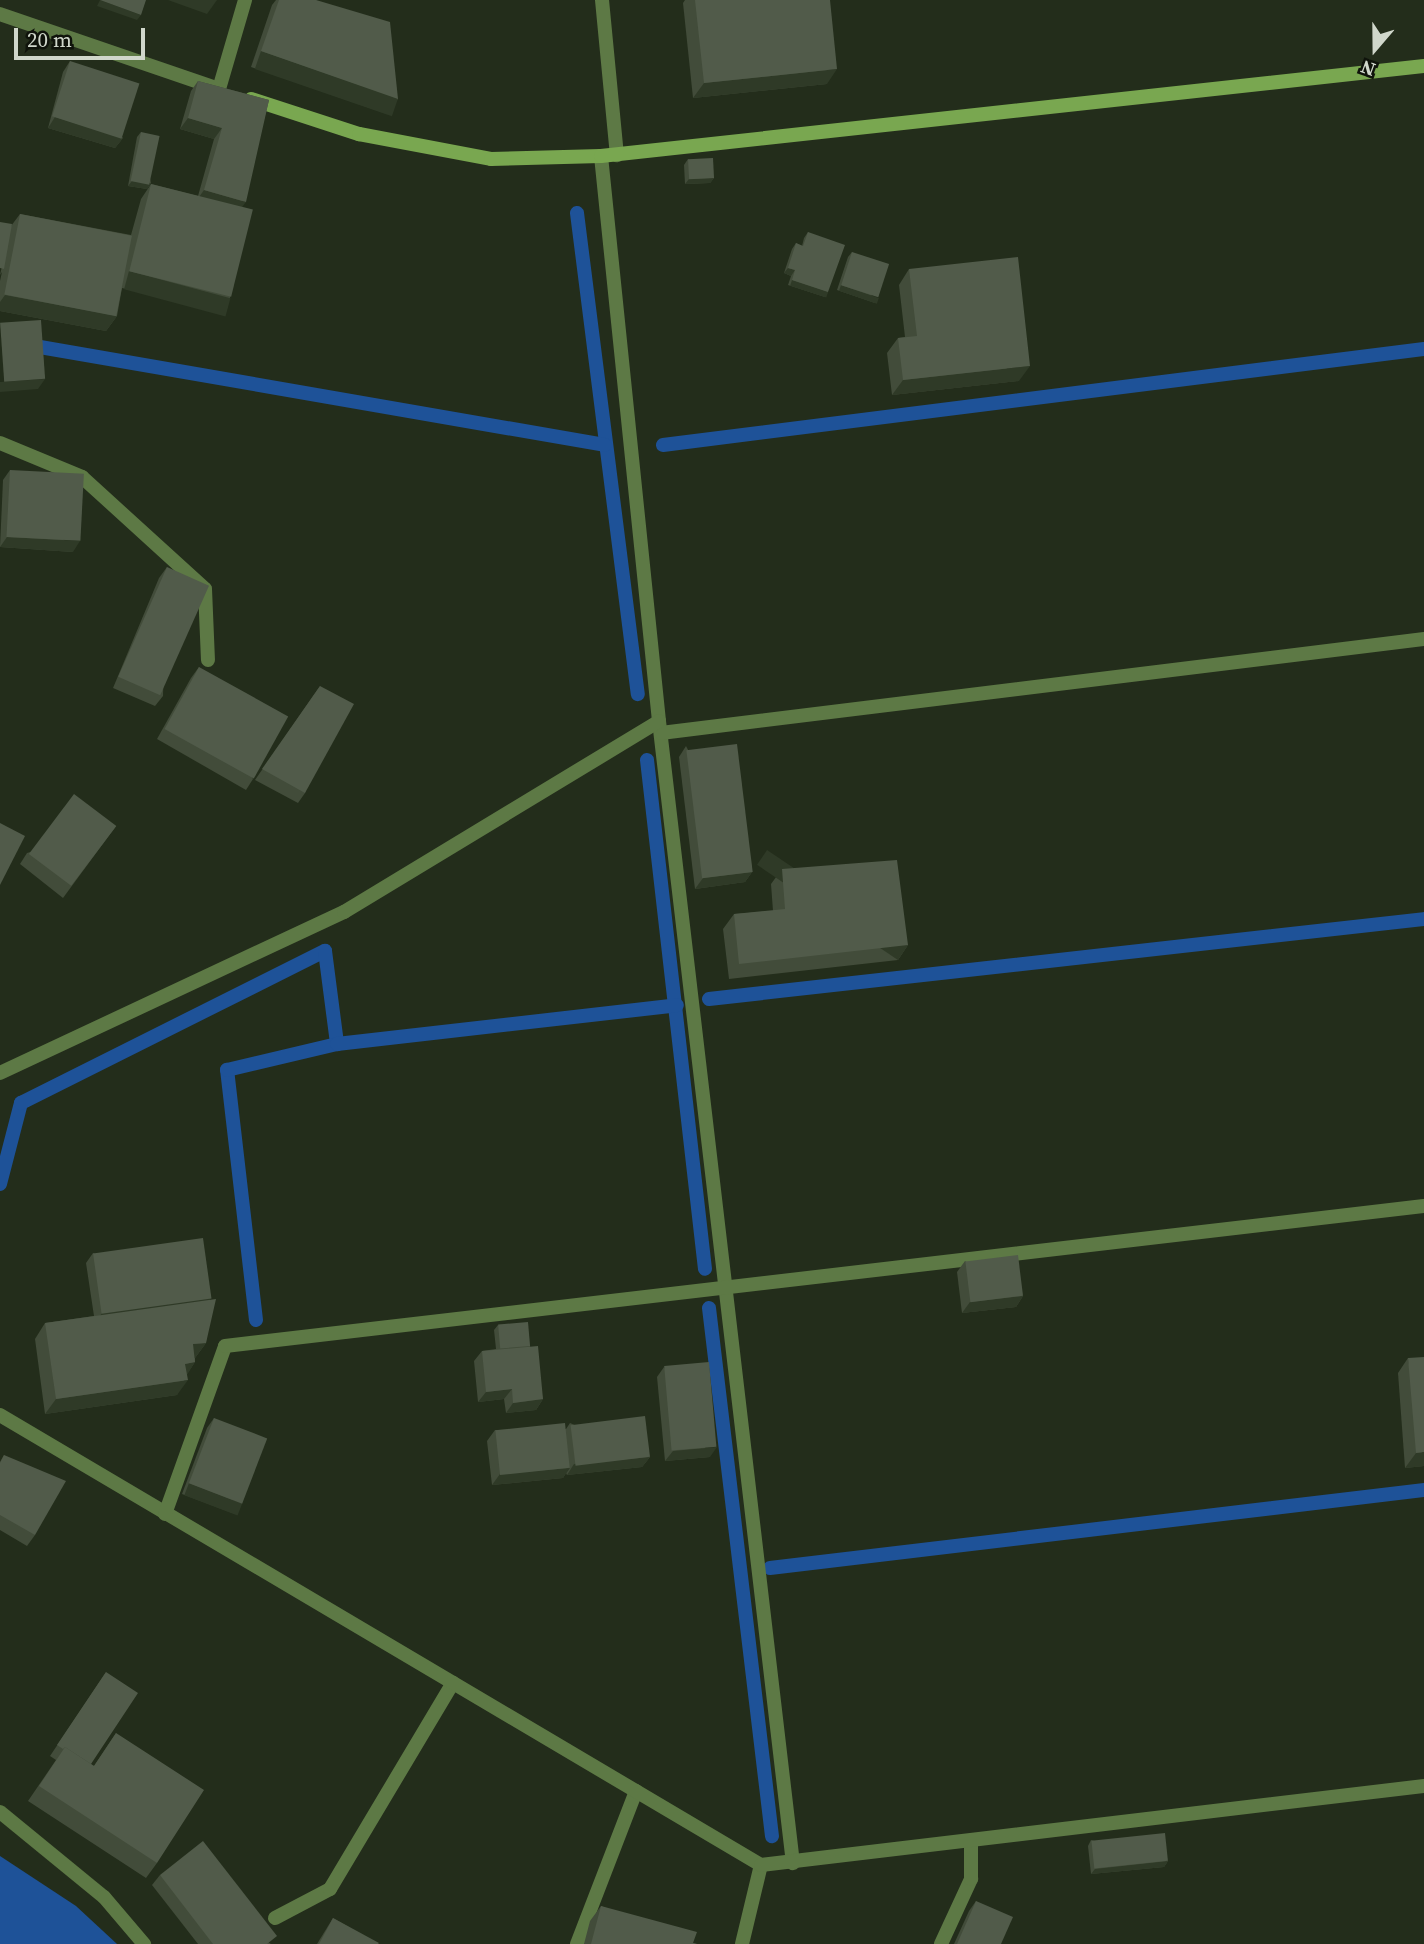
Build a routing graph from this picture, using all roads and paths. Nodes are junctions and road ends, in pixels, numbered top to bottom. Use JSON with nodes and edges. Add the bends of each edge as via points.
{"nodes":[{"id":1,"x":245,"y":0,"type":"edge"},
{"id":2,"x":602,"y":0,"type":"edge"},
{"id":3,"x":0,"y":14,"type":"edge"},
{"id":4,"x":1424,"y":66,"type":"edge"},
{"id":5,"x":219,"y":89,"type":"junction"},
{"id":6,"x":617,"y":155,"type":"junction"},
{"id":7,"x":601,"y":156,"type":"junction"},
{"id":8,"x":0,"y":443,"type":"edge"},
{"id":9,"x":1424,"y":639,"type":"edge"},
{"id":10,"x":208,"y":660,"type":"dead end"},
{"id":11,"x":660,"y":727,"type":"junction"},
{"id":12,"x":0,"y":1073,"type":"edge"},
{"id":13,"x":1424,"y":1206,"type":"edge"},
{"id":14,"x":730,"y":1286,"type":"junction"},
{"id":15,"x":0,"y":1415,"type":"edge"},
{"id":16,"x":165,"y":1514,"type":"junction"},
{"id":17,"x":453,"y":1683,"type":"junction"},
{"id":18,"x":1424,"y":1786,"type":"edge"},
{"id":19,"x":636,"y":1791,"type":"junction"},
{"id":20,"x":0,"y":1812,"type":"edge"},
{"id":21,"x":971,"y":1841,"type":"junction"},
{"id":22,"x":793,"y":1863,"type":"junction"},
{"id":23,"x":761,"y":1865,"type":"junction"},
{"id":24,"x":275,"y":1918,"type":"dead end"},
{"id":25,"x":144,"y":1944,"type":"edge"},
{"id":26,"x":577,"y":1944,"type":"edge"},
{"id":27,"x":742,"y":1944,"type":"edge"},
{"id":28,"x":942,"y":1944,"type":"edge"}],
"edges":[{"from":1,"to":5,"type":"street"},
{"from":2,"to":6,"type":"street"},
{"from":3,"to":5,"type":"street"},
{"from":4,"to":6,"type":"street"},
{"from":5,"to":7,"type":"street","via":[[359,134],[491,159]]},
{"from":6,"to":7,"type":"street"},
{"from":7,"to":11,"type":"street"},
{"from":8,"to":10,"type":"street","via":[[82,477],[205,589]]},
{"from":9,"to":11,"type":"street"},
{"from":11,"to":12,"type":"street","via":[[344,912]]},
{"from":11,"to":14,"type":"street"},
{"from":13,"to":14,"type":"street"},
{"from":14,"to":16,"type":"street","via":[[225,1346]]},
{"from":14,"to":22,"type":"street"},
{"from":15,"to":16,"type":"street"},
{"from":16,"to":17,"type":"street"},
{"from":17,"to":19,"type":"street"},
{"from":17,"to":24,"type":"street","via":[[330,1889]]},
{"from":18,"to":21,"type":"street"},
{"from":19,"to":23,"type":"street"},
{"from":19,"to":26,"type":"street"},
{"from":20,"to":25,"type":"street","via":[[104,1897]]},
{"from":21,"to":22,"type":"street"},
{"from":21,"to":28,"type":"street","via":[[971,1879]]},
{"from":22,"to":23,"type":"street"},
{"from":23,"to":27,"type":"street"}]}
